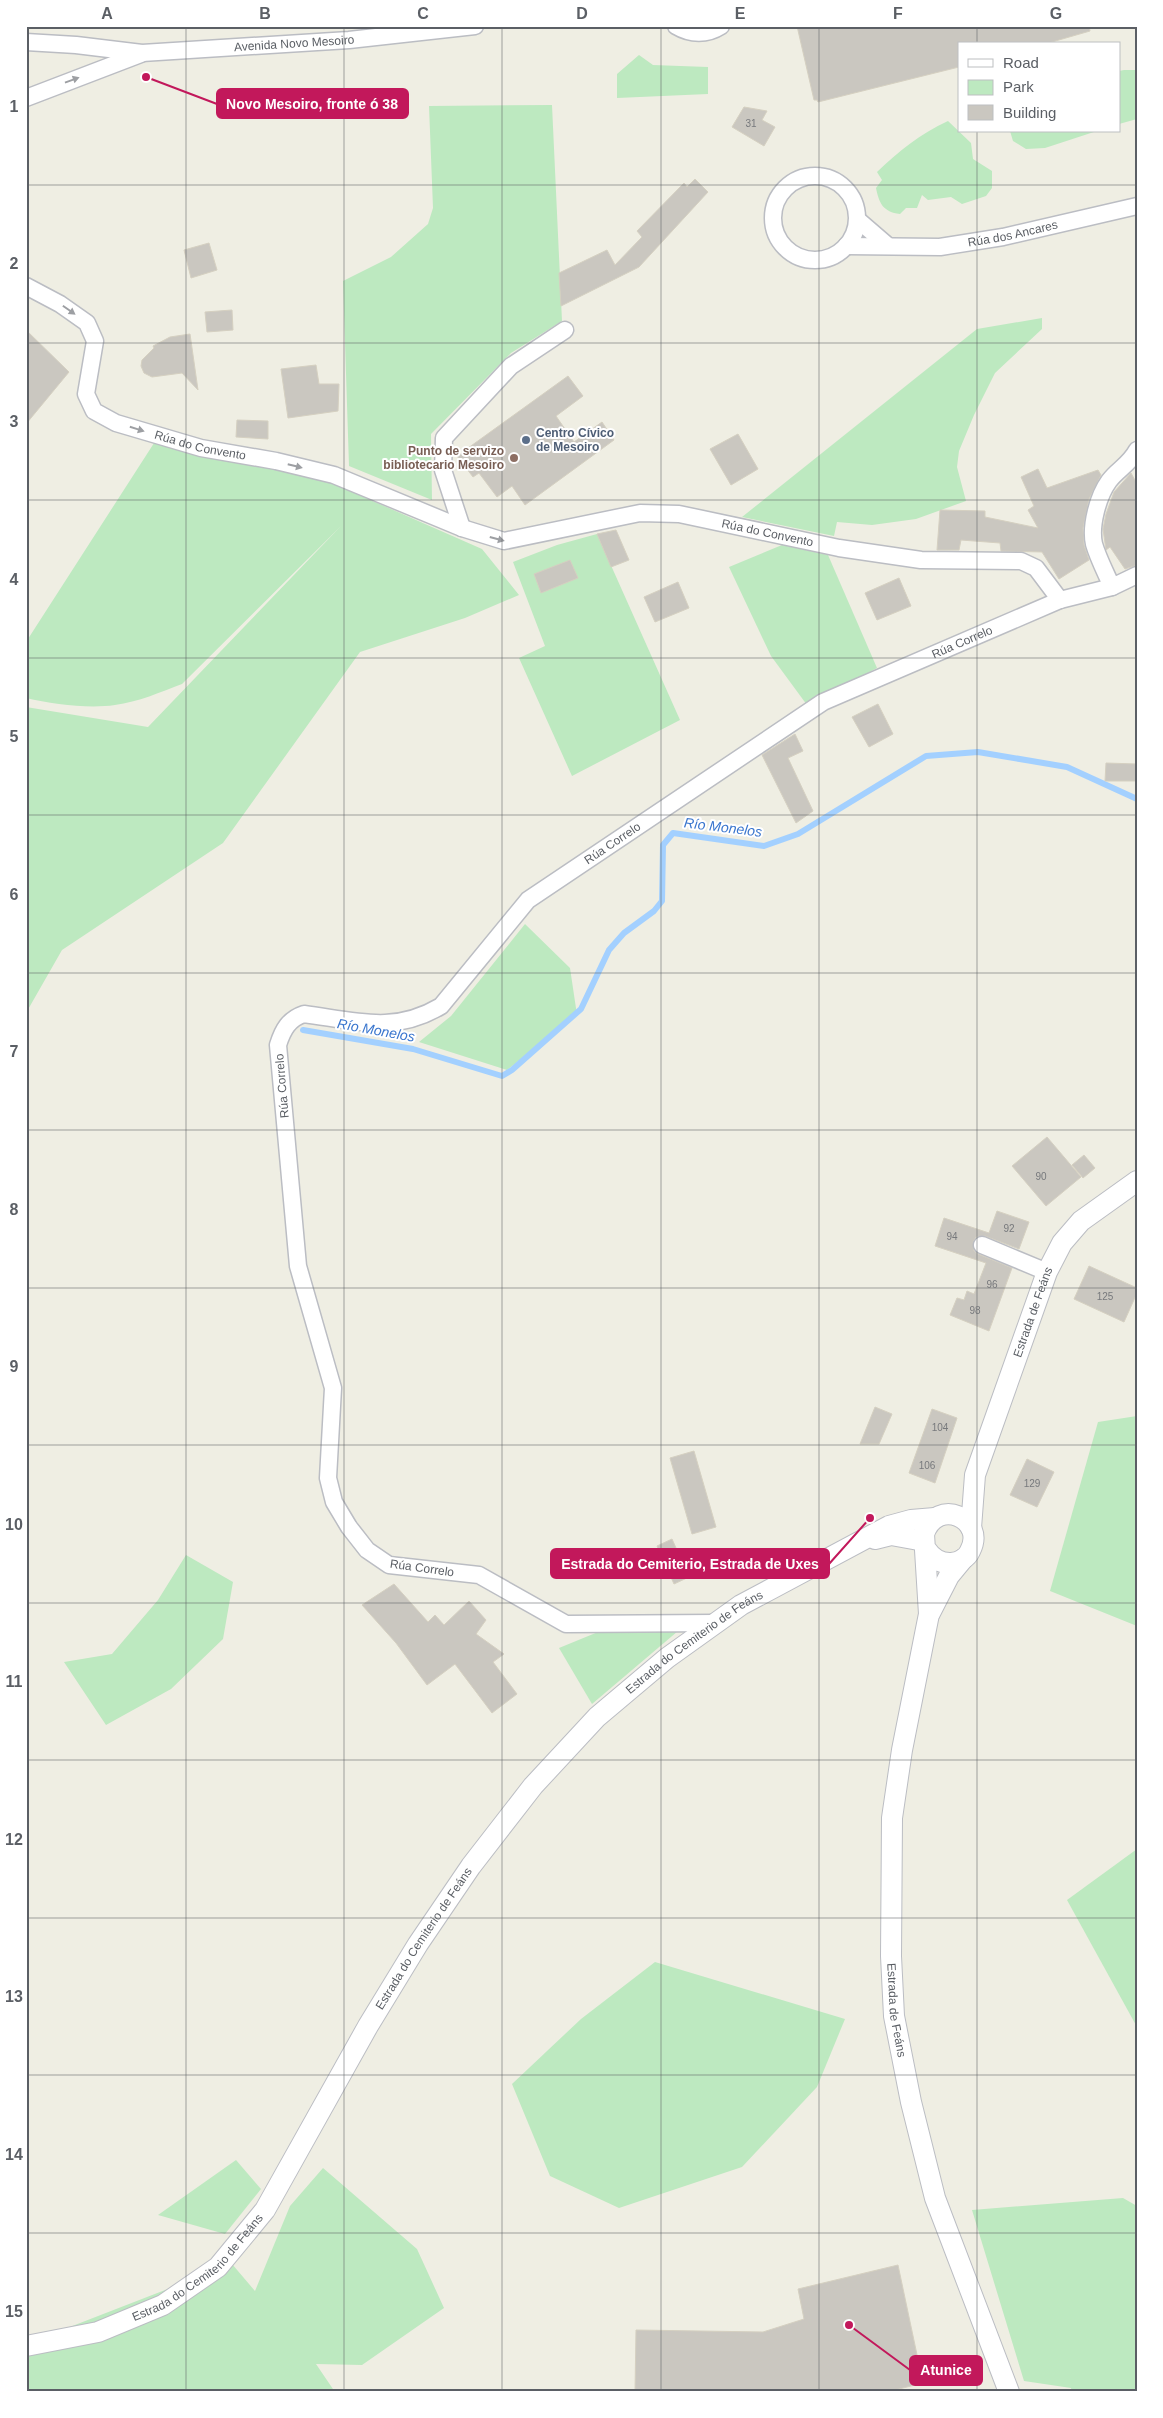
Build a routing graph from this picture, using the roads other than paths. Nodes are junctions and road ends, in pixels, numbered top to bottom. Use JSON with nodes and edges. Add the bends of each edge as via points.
{"nodes":[{"id":1,"x":475,"y":26,"type":"edge"},
{"id":2,"x":676,"y":26,"type":"edge"},
{"id":3,"x":722,"y":26,"type":"edge"},
{"id":4,"x":26,"y":42,"type":"edge"},
{"id":5,"x":142,"y":53,"type":"junction"},
{"id":6,"x":26,"y":98,"type":"edge"},
{"id":7,"x":1137,"y":206,"type":"edge"},
{"id":8,"x":858,"y":220,"type":"junction"},
{"id":9,"x":886,"y":245,"type":"junction"},
{"id":10,"x":846,"y":246,"type":"junction"},
{"id":11,"x":26,"y":286,"type":"edge"},
{"id":12,"x":565,"y":330,"type":"dead end"},
{"id":13,"x":1137,"y":450,"type":"edge"},
{"id":14,"x":462,"y":528,"type":"junction"},
{"id":15,"x":1137,"y":575,"type":"edge"},
{"id":16,"x":1112,"y":587,"type":"junction"},
{"id":17,"x":1060,"y":600,"type":"junction"},
{"id":18,"x":1137,"y":1181,"type":"edge"},
{"id":19,"x":982,"y":1245,"type":"dead end"},
{"id":20,"x":1047,"y":1272,"type":"junction"},
{"id":21,"x":975,"y":1475,"type":"junction"},
{"id":22,"x":939,"y":1516,"type":"junction"},
{"id":23,"x":971,"y":1528,"type":"junction"},
{"id":24,"x":859,"y":1543,"type":"junction"},
{"id":25,"x":925,"y":1545,"type":"junction"},
{"id":26,"x":963,"y":1559,"type":"junction"},
{"id":27,"x":929,"y":1614,"type":"junction"},
{"id":28,"x":716,"y":1623,"type":"junction"},
{"id":29,"x":26,"y":2346,"type":"edge"},
{"id":30,"x":1009,"y":2392,"type":"edge"}],
"edges":[{"from":1,"to":5,"type":"street","name":"Avenida Novo Mesoiro","via":[[350,40]]},
{"from":2,"to":3,"type":"street","via":[[683,31],[698,33]]},
{"from":4,"to":5,"type":"street","name":"Avenida Novo Mesoiro","via":[[76,44]]},
{"from":6,"to":5,"type":"street","name":"Avenida Novo Mesoiro","one_way":true},
{"from":7,"to":9,"type":"street","name":"Rúa dos Ancares","via":[[1003,237],[940,247]]},
{"from":8,"to":9,"type":"street"},
{"from":8,"to":10,"type":"street"},
{"from":8,"to":10,"type":"street","name":"Rúa dos Ancares","via":[[856,205],[849,192],[838,182],[825,177],[810,176],[796,180],[776,201],[773,215],[775,230],[792,253],[806,259],[821,260]]},
{"from":9,"to":10,"type":"street","name":"Rúa dos Ancares"},
{"from":11,"to":14,"type":"street","name":"Rúa do Convento","one_way":true,"via":[[87,323],[95,341],[86,394],[94,411],[116,423],[200,448],[334,475]]},
{"from":12,"to":14,"type":"street","via":[[511,366],[444,438],[444,470]]},
{"from":13,"to":16,"type":"street","via":[[1102,493],[1095,521],[1094,543]]},
{"from":14,"to":17,"type":"street","name":"Rúa do Convento","one_way":true,"via":[[504,542],[640,513],[679,514],[839,548],[921,560],[1021,561],[1036,568]]},
{"from":15,"to":16,"type":"street","name":"Rúa Correlo"},
{"from":16,"to":17,"type":"street","name":"Rúa Correlo"},
{"from":17,"to":28,"type":"street","name":"Rúa Correlo","via":[[823,702],[528,900],[441,1006],[422,1017],[379,1024],[304,1014],[294,1018],[281,1035],[278,1045],[298,1266],[333,1388],[328,1478],[334,1502],[349,1527],[367,1550],[389,1565],[479,1575],[566,1624]]},
{"from":18,"to":20,"type":"street","name":"Estrada de Feáns","via":[[1081,1221],[1062,1243]]},
{"from":19,"to":20,"type":"street"},
{"from":20,"to":21,"type":"street","name":"Estrada de Feáns"},
{"from":21,"to":22,"type":"street","name":"Estrada de Feáns"},
{"from":21,"to":23,"type":"street","name":"Estrada de Feáns"},
{"from":22,"to":23,"type":"street","via":[[956,1515]]},
{"from":22,"to":24,"type":"street","name":"Estrada do Cemiterio de Feáns","via":[[889,1526]]},
{"from":22,"to":25,"type":"street","name":"Estrada de Feáns","via":[[926,1528]]},
{"from":23,"to":26,"type":"street","name":"Estrada de Feáns","via":[[974,1542]]},
{"from":24,"to":25,"type":"street","name":"Estrada do Cemiterio de Feáns","via":[[891,1535]]},
{"from":24,"to":28,"type":"street","name":"Estrada do Cemiterio de Feáns","via":[[741,1605]]},
{"from":25,"to":26,"type":"street","via":[[931,1556],[946,1564]]},
{"from":25,"to":27,"type":"street","name":"Estrada de Feáns"},
{"from":26,"to":27,"type":"street","name":"Estrada de Feáns","via":[[949,1576]]},
{"from":27,"to":30,"type":"street","name":"Estrada de Feáns","via":[[892,1818],[894,2016],[935,2198]]},
{"from":28,"to":29,"type":"street","name":"Estrada do Cemiterio de Feáns","via":[[667,1658],[597,1717],[533,1786],[471,1866],[372,2018],[265,2210],[218,2268],[164,2305],[98,2332]]}]}
